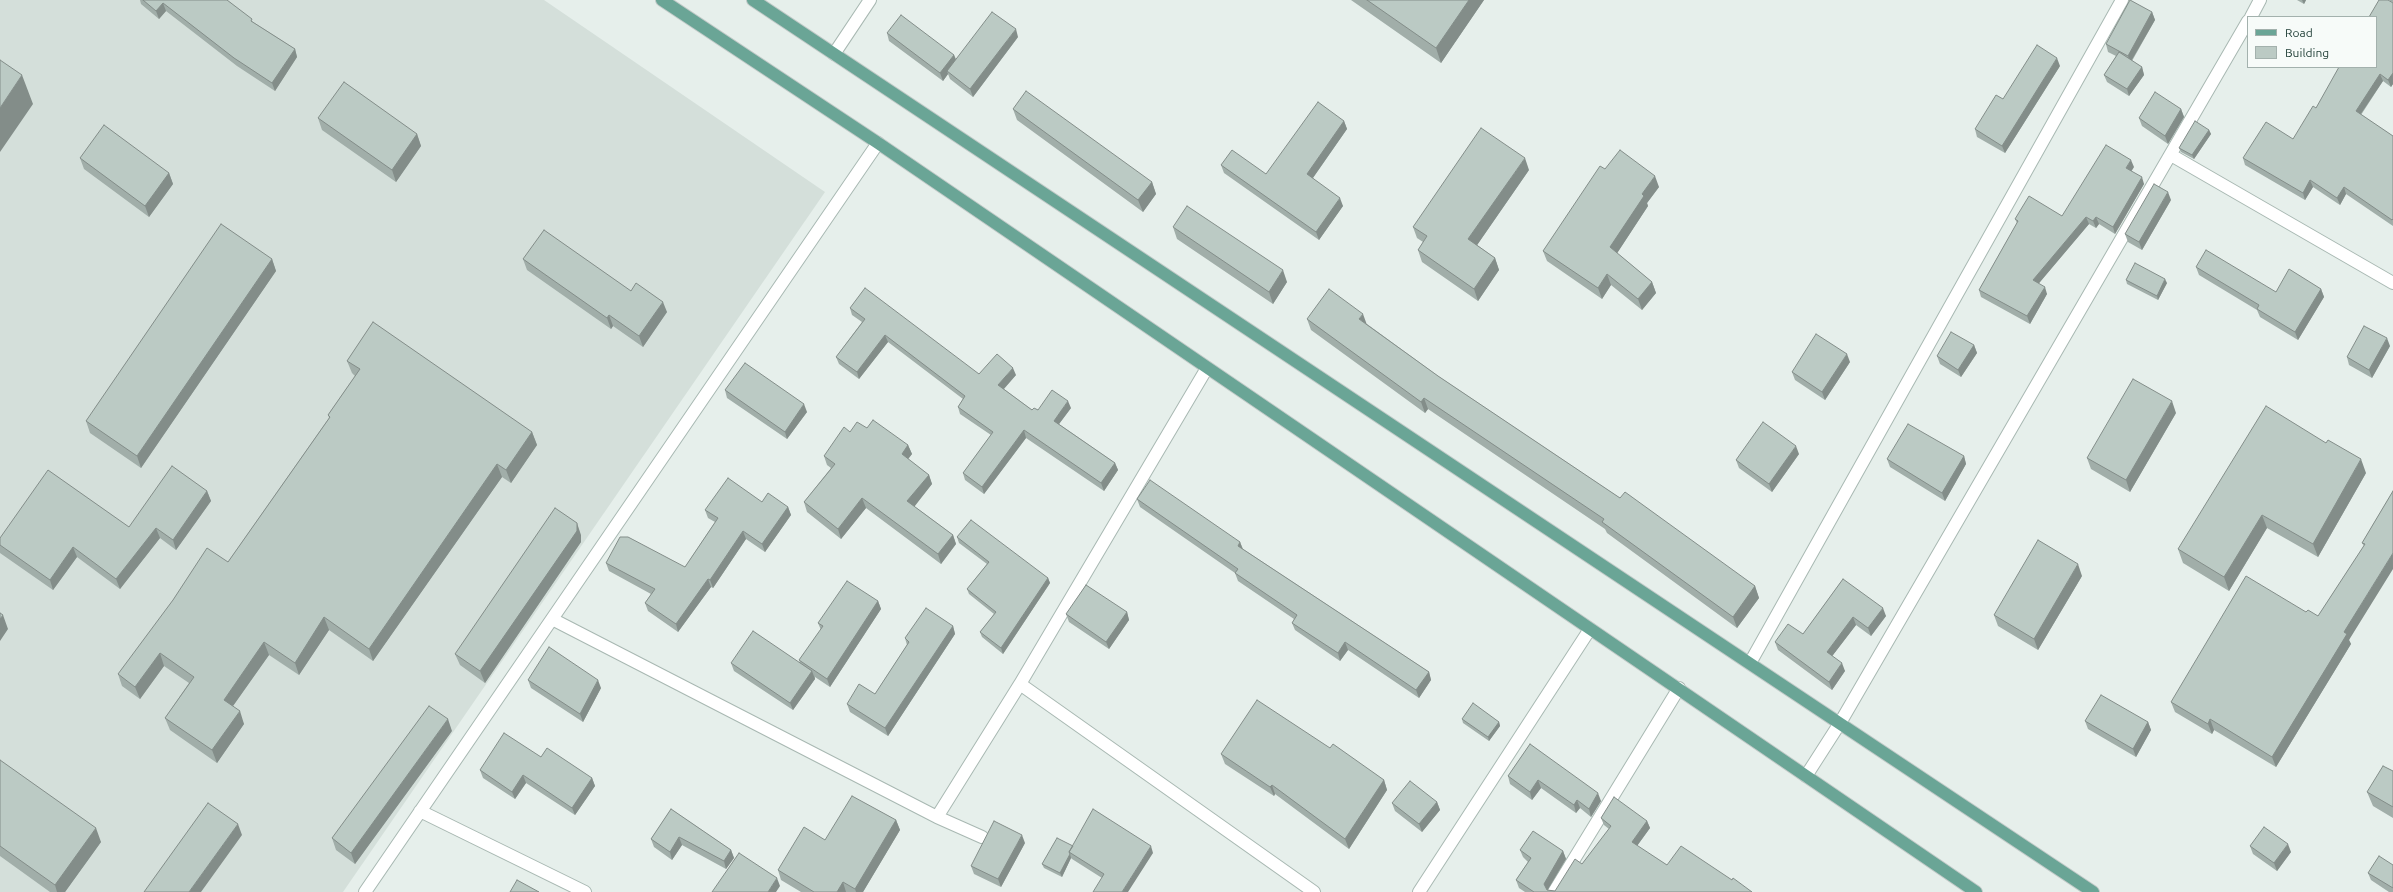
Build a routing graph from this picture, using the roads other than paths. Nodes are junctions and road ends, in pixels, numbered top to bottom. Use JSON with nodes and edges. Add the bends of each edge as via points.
{"nodes":[{"id":1,"x":662,"y":0,"type":"edge"},
{"id":2,"x":753,"y":0,"type":"edge"},
{"id":3,"x":870,"y":0,"type":"edge"},
{"id":4,"x":2122,"y":0,"type":"edge"},
{"id":5,"x":2260,"y":0,"type":"edge"},
{"id":6,"x":2252,"y":16,"type":"edge"},
{"id":7,"x":2247,"y":23,"type":"edge"},
{"id":8,"x":834,"y":54,"type":"junction"},
{"id":9,"x":878,"y":143,"type":"junction"},
{"id":10,"x":2171,"y":155,"type":"junction"},
{"id":11,"x":2393,"y":283,"type":"edge"},
{"id":12,"x":1207,"y":368,"type":"junction"},
{"id":13,"x":552,"y":619,"type":"junction"},
{"id":14,"x":1590,"y":629,"type":"junction"},
{"id":15,"x":1750,"y":663,"type":"junction"},
{"id":16,"x":1020,"y":684,"type":"junction"},
{"id":17,"x":1679,"y":688,"type":"junction"},
{"id":18,"x":1840,"y":723,"type":"junction"},
{"id":19,"x":1806,"y":776,"type":"junction"},
{"id":20,"x":420,"y":811,"type":"junction"},
{"id":21,"x":937,"y":817,"type":"junction"},
{"id":22,"x":982,"y":836,"type":"dead end"},
{"id":23,"x":365,"y":892,"type":"edge"},
{"id":24,"x":585,"y":892,"type":"edge"},
{"id":25,"x":1314,"y":892,"type":"edge"},
{"id":26,"x":1419,"y":892,"type":"edge"},
{"id":27,"x":1554,"y":892,"type":"edge"},
{"id":28,"x":1976,"y":892,"type":"edge"},
{"id":29,"x":2093,"y":892,"type":"edge"}],
"edges":[{"from":1,"to":9,"type":"main road"},
{"from":2,"to":8,"type":"main road"},
{"from":3,"to":8,"type":"street"},
{"from":4,"to":15,"type":"street"},
{"from":5,"to":6,"type":"street"},
{"from":7,"to":10,"type":"street"},
{"from":8,"to":15,"type":"main road"},
{"from":9,"to":12,"type":"main road"},
{"from":9,"to":13,"type":"street"},
{"from":10,"to":11,"type":"street"},
{"from":10,"to":18,"type":"street"},
{"from":12,"to":14,"type":"main road"},
{"from":12,"to":16,"type":"street"},
{"from":13,"to":20,"type":"street"},
{"from":13,"to":21,"type":"street"},
{"from":14,"to":17,"type":"main road"},
{"from":14,"to":26,"type":"street"},
{"from":15,"to":18,"type":"main road"},
{"from":16,"to":21,"type":"street"},
{"from":16,"to":25,"type":"street"},
{"from":17,"to":19,"type":"main road"},
{"from":17,"to":27,"type":"street"},
{"from":18,"to":19,"type":"street"},
{"from":18,"to":29,"type":"main road"},
{"from":19,"to":28,"type":"main road"},
{"from":20,"to":23,"type":"street"},
{"from":20,"to":24,"type":"street"},
{"from":21,"to":22,"type":"street"}]}
